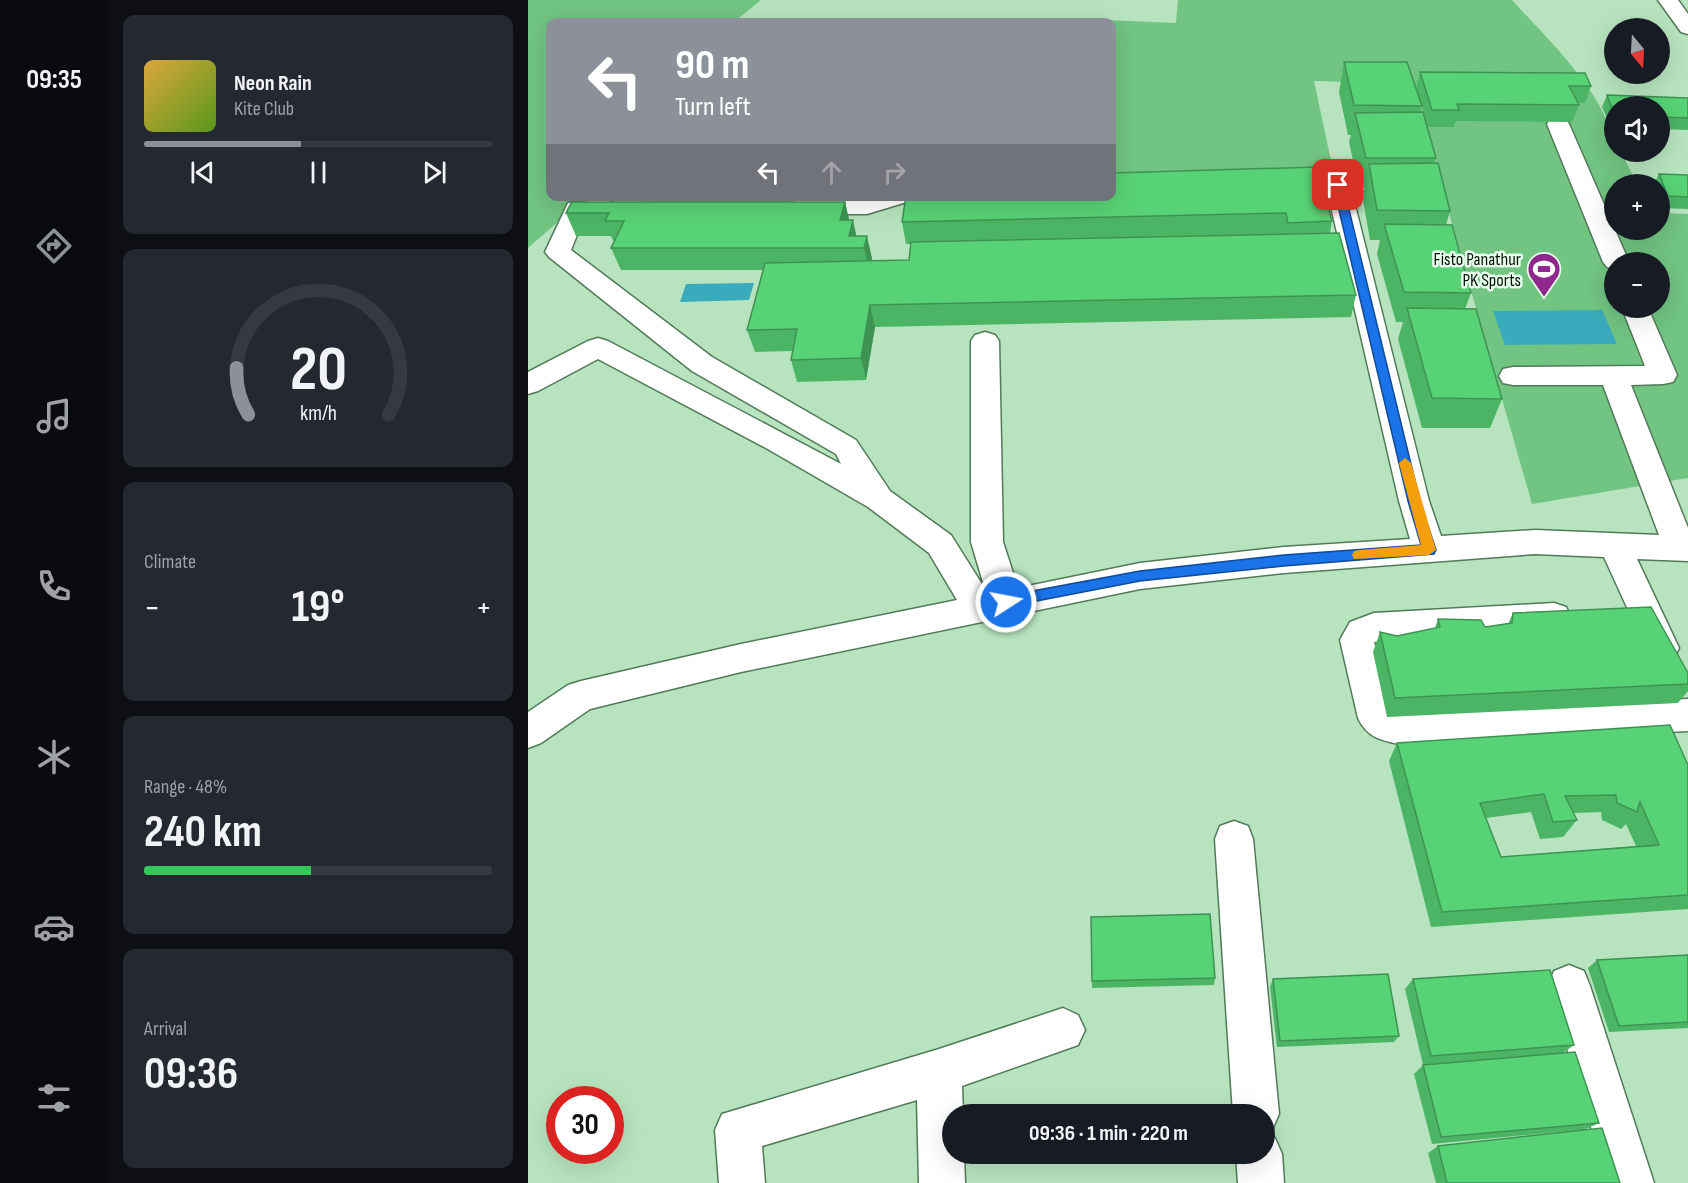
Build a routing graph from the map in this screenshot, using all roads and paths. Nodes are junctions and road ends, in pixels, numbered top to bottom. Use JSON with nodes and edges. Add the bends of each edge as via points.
{"nodes":[{"id":1,"x":1668,"y":0,"type":"edge"},
{"id":2,"x":1688,"y":28,"type":"edge"},
{"id":3,"x":1558,"y":124,"type":"edge"},
{"id":4,"x":1338,"y":185,"type":"dead end"},
{"id":5,"x":886,"y":201,"type":"edge"},
{"id":6,"x":622,"y":207,"type":"edge"},
{"id":7,"x":774,"y":207,"type":"edge"},
{"id":8,"x":1612,"y":252,"type":"edge"},
{"id":9,"x":1639,"y":318,"type":"edge"},
{"id":10,"x":986,"y":341,"type":"dead end"},
{"id":11,"x":1513,"y":376,"type":"dead end"},
{"id":12,"x":1613,"y":376,"type":"junction"},
{"id":13,"x":528,"y":384,"type":"edge"},
{"id":14,"x":879,"y":499,"type":"junction"},
{"id":15,"x":1684,"y":549,"type":"edge"},
{"id":16,"x":1429,"y":550,"type":"junction"},
{"id":17,"x":1619,"y":555,"type":"junction"},
{"id":18,"x":992,"y":604,"type":"junction"},
{"id":19,"x":1645,"y":612,"type":"junction"},
{"id":20,"x":1682,"y":694,"type":"edge"},
{"id":21,"x":528,"y":732,"type":"edge"},
{"id":22,"x":1234,"y":839,"type":"dead end"},
{"id":23,"x":1569,"y":987,"type":"dead end"},
{"id":24,"x":1063,"y":1030,"type":"dead end"},
{"id":25,"x":939,"y":1071,"type":"junction"},
{"id":26,"x":1255,"y":1104,"type":"edge"},
{"id":27,"x":1260,"y":1164,"type":"edge"},
{"id":28,"x":941,"y":1166,"type":"edge"},
{"id":29,"x":742,"y":1183,"type":"edge"},
{"id":30,"x":1261,"y":1183,"type":"edge"},
{"id":31,"x":1631,"y":1183,"type":"edge"}],
"edges":[{"from":1,"to":2,"type":"street"},
{"from":3,"to":8,"type":"street"},
{"from":4,"to":16,"type":"street"},
{"from":5,"to":7,"type":"street","via":[[867,207]]},
{"from":6,"to":14,"type":"street","via":[[576,208],[558,252],[702,364],[846,447]]},
{"from":9,"to":12,"type":"street","via":[[1664,375]]},
{"from":10,"to":18,"type":"street","via":[[987,542]]},
{"from":11,"to":12,"type":"street"},
{"from":12,"to":15,"type":"street"},
{"from":13,"to":14,"type":"street","via":[[598,347]]},
{"from":14,"to":18,"type":"street","via":[[940,544]]},
{"from":15,"to":17,"type":"street"},
{"from":16,"to":17,"type":"street","via":[[1535,542]]},
{"from":16,"to":18,"type":"street","via":[[1284,560],[1140,576]]},
{"from":17,"to":19,"type":"street"},
{"from":18,"to":21,"type":"street","via":[[581,696]]},
{"from":19,"to":20,"type":"street"},
{"from":19,"to":20,"type":"street","via":[[1374,627],[1362,632],[1357,640],[1377,718],[1384,725],[1399,728]]},
{"from":22,"to":26,"type":"street"},
{"from":23,"to":31,"type":"street"},
{"from":24,"to":25,"type":"street"},
{"from":25,"to":28,"type":"street"},
{"from":25,"to":29,"type":"street","via":[[738,1130]]},
{"from":27,"to":30,"type":"street"}]}
